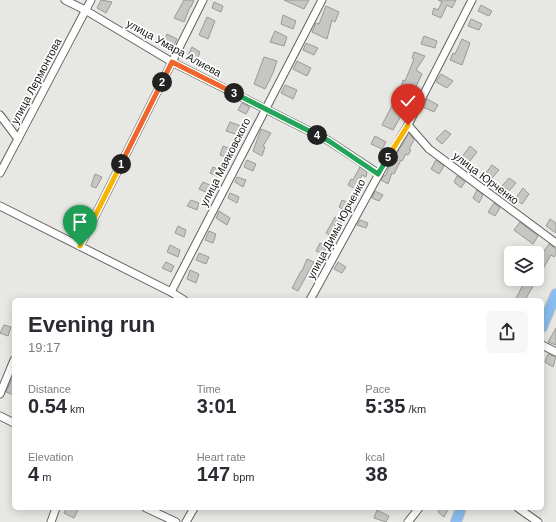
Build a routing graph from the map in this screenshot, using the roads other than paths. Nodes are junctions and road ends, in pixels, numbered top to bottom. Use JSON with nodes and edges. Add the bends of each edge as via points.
{"nodes":[{"id":1,"x":65,"y":0,"type":"edge"},
{"id":2,"x":91,"y":0,"type":"edge"},
{"id":3,"x":203,"y":0,"type":"edge"},
{"id":4,"x":322,"y":0,"type":"edge"},
{"id":5,"x":472,"y":0,"type":"edge"},
{"id":6,"x":85,"y":10,"type":"junction"},
{"id":7,"x":172,"y":62,"type":"junction"},
{"id":8,"x":265,"y":109,"type":"junction"},
{"id":9,"x":0,"y":115,"type":"edge"},
{"id":10,"x":408,"y":125,"type":"junction"},
{"id":11,"x":18,"y":139,"type":"junction"},
{"id":12,"x":0,"y":173,"type":"edge"},
{"id":13,"x":378,"y":174,"type":"junction"},
{"id":14,"x":0,"y":206,"type":"edge"},
{"id":15,"x":556,"y":243,"type":"edge"},
{"id":16,"x":80,"y":246,"type":"junction"},
{"id":17,"x":171,"y":292,"type":"junction"},
{"id":18,"x":556,"y":294,"type":"edge"},
{"id":19,"x":181,"y":298,"type":"edge"},
{"id":20,"x":311,"y":298,"type":"edge"},
{"id":21,"x":544,"y":322,"type":"edge"},
{"id":22,"x":544,"y":346,"type":"edge"},
{"id":23,"x":556,"y":352,"type":"edge"},
{"id":24,"x":12,"y":365,"type":"edge"},
{"id":25,"x":0,"y":394,"type":"edge"},
{"id":26,"x":0,"y":416,"type":"edge"},
{"id":27,"x":12,"y":422,"type":"edge"},
{"id":28,"x":55,"y":510,"type":"edge"},
{"id":29,"x":150,"y":510,"type":"edge"},
{"id":30,"x":193,"y":510,"type":"edge"},
{"id":31,"x":417,"y":510,"type":"edge"},
{"id":32,"x":461,"y":510,"type":"edge"},
{"id":33,"x":521,"y":510,"type":"edge"},
{"id":34,"x":51,"y":522,"type":"edge"},
{"id":35,"x":176,"y":522,"type":"edge"},
{"id":36,"x":186,"y":522,"type":"edge"},
{"id":37,"x":408,"y":522,"type":"edge"},
{"id":38,"x":456,"y":522,"type":"edge"},
{"id":39,"x":538,"y":522,"type":"edge"}],
"edges":[{"from":1,"to":6,"type":"street","name":"улица Умара Алиева"},
{"from":2,"to":6,"type":"street","name":"улица Лермонтова"},
{"from":3,"to":7,"type":"street"},
{"from":4,"to":8,"type":"street","name":"улица Маяковского"},
{"from":5,"to":10,"type":"street","name":"улица Димы Юрченко"},
{"from":6,"to":7,"type":"street","name":"улица Умара Алиева"},
{"from":6,"to":11,"type":"street","name":"улица Лермонтова"},
{"from":7,"to":8,"type":"street","name":"улица Умара Алиева"},
{"from":7,"to":16,"type":"street"},
{"from":8,"to":13,"type":"street","name":"улица Умара Алиева","via":[[329,141]]},
{"from":8,"to":17,"type":"street","name":"улица Маяковского"},
{"from":9,"to":11,"type":"street"},
{"from":10,"to":13,"type":"street","name":"улица Димы Юрченко"},
{"from":10,"to":15,"type":"street","name":"улица Юрченко","via":[[429,149]]},
{"from":11,"to":12,"type":"street","name":"улица Лермонтова"},
{"from":13,"to":20,"type":"street","name":"улица Димы Юрченко"},
{"from":14,"to":16,"type":"street"},
{"from":16,"to":17,"type":"street"},
{"from":17,"to":19,"type":"street"},
{"from":18,"to":21,"type":"main road"},
{"from":22,"to":23,"type":"street"},
{"from":24,"to":25,"type":"street"},
{"from":26,"to":27,"type":"street"},
{"from":28,"to":34,"type":"street"},
{"from":29,"to":35,"type":"street"},
{"from":30,"to":36,"type":"street"},
{"from":31,"to":37,"type":"street"},
{"from":32,"to":38,"type":"main road"},
{"from":33,"to":39,"type":"street"}]}
